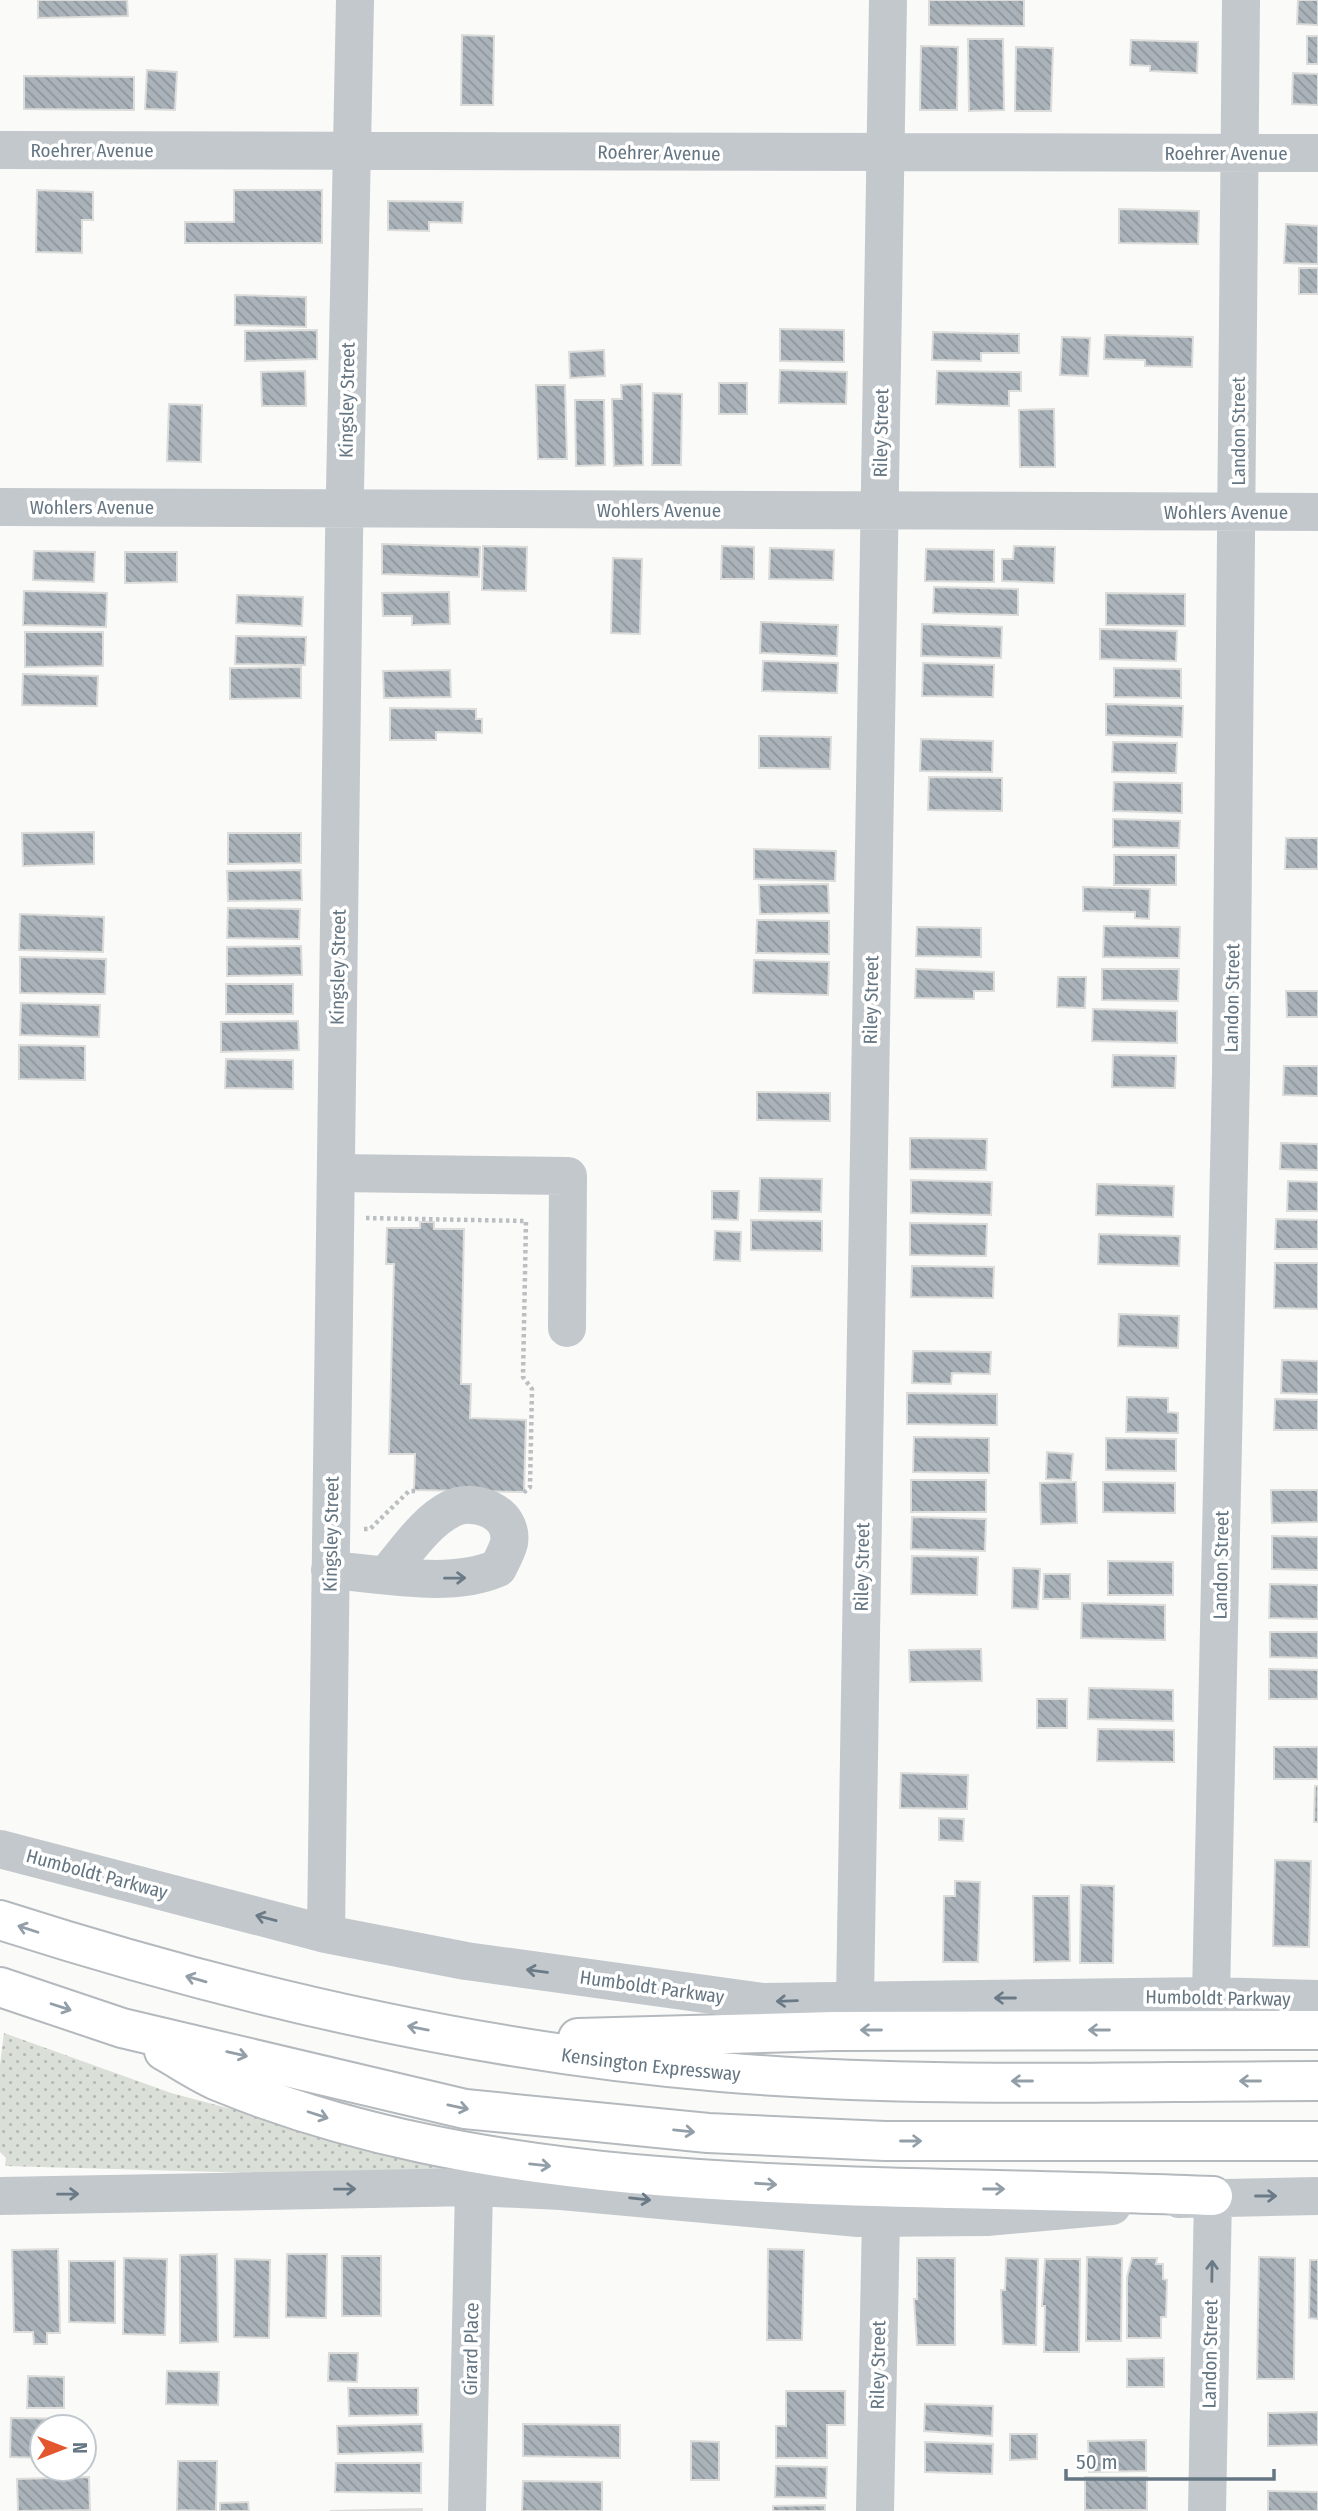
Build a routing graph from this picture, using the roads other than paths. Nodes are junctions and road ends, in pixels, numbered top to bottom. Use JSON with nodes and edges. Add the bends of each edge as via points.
{"nodes":[{"id":1,"x":355,"y":0,"type":"edge"},
{"id":2,"x":888,"y":0,"type":"edge"},
{"id":3,"x":1241,"y":0,"type":"edge"},
{"id":4,"x":0,"y":150,"type":"edge"},
{"id":5,"x":352,"y":150,"type":"junction"},
{"id":6,"x":1239,"y":153,"type":"junction"},
{"id":7,"x":1318,"y":153,"type":"edge"},
{"id":8,"x":886,"y":154,"type":"junction"},
{"id":9,"x":0,"y":507,"type":"edge"},
{"id":10,"x":344,"y":508,"type":"junction"},
{"id":11,"x":879,"y":511,"type":"junction"},
{"id":12,"x":1237,"y":512,"type":"junction"},
{"id":13,"x":1318,"y":512,"type":"edge"},
{"id":14,"x":336,"y":1173,"type":"junction"},
{"id":15,"x":567,"y":1328,"type":"dead end"},
{"id":16,"x":330,"y":1570,"type":"junction"},
{"id":17,"x":387,"y":1574,"type":"dead end"},
{"id":18,"x":0,"y":1849,"type":"edge"},
{"id":19,"x":0,"y":1920,"type":"edge"},
{"id":20,"x":326,"y":1934,"type":"junction"},
{"id":21,"x":0,"y":1987,"type":"edge"},
{"id":22,"x":1210,"y":1996,"type":"junction"},
{"id":23,"x":855,"y":1999,"type":"junction"},
{"id":24,"x":1318,"y":1999,"type":"edge"},
{"id":25,"x":122,"y":2028,"type":"junction"},
{"id":26,"x":1318,"y":2030,"type":"edge"},
{"id":27,"x":485,"y":2042,"type":"junction"},
{"id":28,"x":1318,"y":2081,"type":"edge"},
{"id":29,"x":1318,"y":2141,"type":"edge"},
{"id":30,"x":474,"y":2187,"type":"junction"},
{"id":31,"x":0,"y":2196,"type":"edge"},
{"id":32,"x":1213,"y":2196,"type":"junction"},
{"id":33,"x":1318,"y":2196,"type":"edge"},
{"id":34,"x":881,"y":2218,"type":"junction"},
{"id":35,"x":467,"y":2511,"type":"edge"},
{"id":36,"x":875,"y":2511,"type":"edge"},
{"id":37,"x":1207,"y":2511,"type":"edge"}],
"edges":[{"from":1,"to":5,"type":"street","name":"Kingsley Street"},
{"from":2,"to":8,"type":"street","name":"Riley Street"},
{"from":3,"to":6,"type":"street","name":"Landon Street"},
{"from":4,"to":5,"type":"street","name":"Roehrer Avenue"},
{"from":5,"to":8,"type":"street","name":"Roehrer Avenue"},
{"from":5,"to":10,"type":"street","name":"Kingsley Street"},
{"from":6,"to":7,"type":"street","name":"Roehrer Avenue"},
{"from":6,"to":8,"type":"street","name":"Roehrer Avenue"},
{"from":6,"to":12,"type":"street","name":"Landon Street"},
{"from":8,"to":11,"type":"street","name":"Riley Street"},
{"from":9,"to":10,"type":"street","name":"Wohlers Avenue"},
{"from":10,"to":11,"type":"street","name":"Wohlers Avenue"},
{"from":10,"to":14,"type":"street","name":"Kingsley Street"},
{"from":11,"to":12,"type":"street","name":"Wohlers Avenue"},
{"from":11,"to":23,"type":"street","name":"Riley Street"},
{"from":12,"to":13,"type":"street","name":"Wohlers Avenue"},
{"from":12,"to":22,"type":"street","name":"Landon Street","via":[[1231,1073]]},
{"from":14,"to":15,"type":"street","via":[[568,1176]]},
{"from":14,"to":16,"type":"street","name":"Kingsley Street"},
{"from":16,"to":17,"type":"street"},
{"from":16,"to":20,"type":"street","name":"Kingsley Street"},
{"from":20,"to":18,"type":"street","name":"Humboldt Parkway","one_way":true},
{"from":27,"to":19,"type":"highway","name":"Kensington Expressway","one_way":true,"via":[[260,1997]]},
{"from":23,"to":20,"type":"street","name":"Humboldt Parkway","one_way":true,"via":[[763,2002],[466,1961]]},
{"from":21,"to":25,"type":"highway","one_way":true},
{"from":22,"to":23,"type":"street","name":"Humboldt Parkway","one_way":true},
{"from":22,"to":24,"type":"street","name":"Humboldt Parkway"},
{"from":25,"to":29,"type":"highway","one_way":true,"via":[[465,2109],[709,2133],[884,2141]]},
{"from":25,"to":32,"type":"highway","one_way":true,"via":[[232,2086],[373,2133],[529,2164],[800,2186]]},
{"from":26,"to":27,"type":"highway","one_way":true,"via":[[834,2031]]},
{"from":28,"to":27,"type":"highway","name":"Kensington Expressway","one_way":true,"via":[[881,2080],[698,2070]]},
{"from":31,"to":30,"type":"street","one_way":true},
{"from":30,"to":34,"type":"street","one_way":true},
{"from":30,"to":35,"type":"street","name":"Girard Place"},
{"from":32,"to":33,"type":"street","one_way":true},
{"from":32,"to":34,"type":"street","via":[[987,2217]]},
{"from":37,"to":32,"type":"street","name":"Landon Street","one_way":true},
{"from":34,"to":36,"type":"street","name":"Riley Street"}]}
